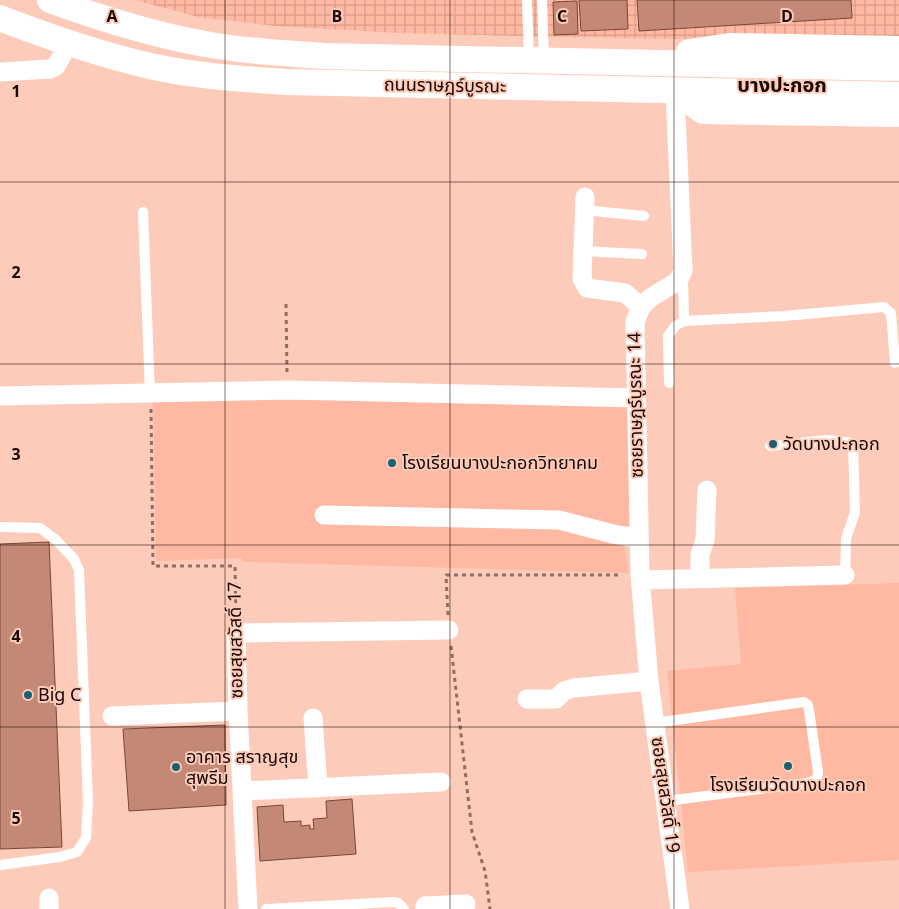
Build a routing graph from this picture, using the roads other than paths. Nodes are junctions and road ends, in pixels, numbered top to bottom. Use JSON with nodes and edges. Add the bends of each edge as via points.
{"nodes":[{"id":1,"x":526,"y":0,"type":"edge"},
{"id":2,"x":542,"y":0,"type":"edge"},
{"id":3,"x":61,"y":2,"type":"edge"},
{"id":4,"x":0,"y":18,"type":"edge"},
{"id":5,"x":68,"y":43,"type":"junction"},
{"id":6,"x":899,"y":49,"type":"edge"},
{"id":7,"x":536,"y":60,"type":"junction"},
{"id":8,"x":622,"y":63,"type":"junction"},
{"id":9,"x":899,"y":68,"type":"edge"},
{"id":10,"x":0,"y":72,"type":"edge"},
{"id":11,"x":675,"y":91,"type":"junction"},
{"id":12,"x":899,"y":95,"type":"edge"},
{"id":13,"x":899,"y":114,"type":"edge"},
{"id":14,"x":584,"y":203,"type":"joint"},
{"id":15,"x":143,"y":212,"type":"dead end"},
{"id":16,"x":644,"y":216,"type":"dead end"},
{"id":17,"x":583,"y":251,"type":"junction"},
{"id":18,"x":642,"y":254,"type":"dead end"},
{"id":19,"x":683,"y":270,"type":"junction"},
{"id":20,"x":641,"y":307,"type":"junction"},
{"id":21,"x":684,"y":321,"type":"junction"},
{"id":22,"x":895,"y":363,"type":"dead end"},
{"id":23,"x":669,"y":383,"type":"dead end"},
{"id":24,"x":150,"y":393,"type":"junction"},
{"id":25,"x":0,"y":396,"type":"edge"},
{"id":26,"x":636,"y":398,"type":"junction"},
{"id":27,"x":770,"y":446,"type":"dead end"},
{"id":28,"x":707,"y":490,"type":"dead end"},
{"id":29,"x":324,"y":515,"type":"dead end"},
{"id":30,"x":0,"y":527,"type":"edge"},
{"id":31,"x":639,"y":538,"type":"junction"},
{"id":32,"x":846,"y":575,"type":"joint"},
{"id":33,"x":641,"y":577,"type":"junction"},
{"id":34,"x":700,"y":578,"type":"junction"},
{"id":35,"x":449,"y":630,"type":"road end"},
{"id":36,"x":649,"y":682,"type":"junction"},
{"id":37,"x":527,"y":699,"type":"dead end"},
{"id":38,"x":238,"y":711,"type":"junction"},
{"id":39,"x":112,"y":716,"type":"dead end"},
{"id":40,"x":312,"y":718,"type":"dead end"},
{"id":41,"x":655,"y":723,"type":"junction"},
{"id":42,"x":441,"y":782,"type":"dead end"},
{"id":43,"x":318,"y":788,"type":"junction"},
{"id":44,"x":242,"y":791,"type":"junction"},
{"id":45,"x":666,"y":801,"type":"junction"},
{"id":46,"x":0,"y":865,"type":"edge"},
{"id":47,"x":466,"y":904,"type":"dead end"},
{"id":48,"x":248,"y":909,"type":"edge"},
{"id":49,"x":266,"y":909,"type":"edge"},
{"id":50,"x":404,"y":909,"type":"edge"},
{"id":51,"x":425,"y":909,"type":"edge"},
{"id":52,"x":680,"y":909,"type":"edge"}],
"edges":[{"from":1,"to":7,"type":"lane"},
{"from":2,"to":7,"type":"lane"},
{"from":3,"to":7,"type":"main road","name":"ถนนราษฎร์บูรณะ","via":[[129,26],[219,47],[324,56]]},
{"from":4,"to":5,"type":"main road","name":"ถนนราษฎร์บูรณะ"},
{"from":5,"to":10,"type":"street","via":[[56,66],[50,69]]},
{"from":5,"to":11,"type":"main road","name":"ถนนราษฎร์บูรณะ","via":[[150,66],[286,82]]},
{"from":6,"to":8,"type":"main road","via":[[729,46]]},
{"from":7,"to":8,"type":"main road","name":"ถนนราษฎร์บูรณะ"},
{"from":8,"to":9,"type":"main road","name":"ถนนราษฎร์บูรณะ"},
{"from":11,"to":12,"type":"main road","name":"ถนนราษฎร์บูรณะ"},
{"from":11,"to":13,"type":"main road","via":[[703,111]]},
{"from":11,"to":19,"type":"street"},
{"from":14,"to":16,"type":"lane"},
{"from":14,"to":17,"type":"street"},
{"from":15,"to":24,"type":"lane"},
{"from":17,"to":18,"type":"lane"},
{"from":17,"to":20,"type":"street","via":[[582,279],[587,288],[625,293]]},
{"from":19,"to":20,"type":"street","name":"ซอยราษฎร์บูรณะ 14","via":[[678,281]]},
{"from":19,"to":21,"type":"lane"},
{"from":20,"to":26,"type":"street","name":"ซอยราษฎร์บูรณะ 14","via":[[635,322]]},
{"from":21,"to":22,"type":"lane","via":[[884,307],[891,314]]},
{"from":21,"to":23,"type":"lane","via":[[675,326],[668,336]]},
{"from":24,"to":25,"type":"street"},
{"from":24,"to":26,"type":"street","via":[[287,390]]},
{"from":26,"to":31,"type":"street","name":"ซอยราษฎร์บูรณะ 14"},
{"from":27,"to":32,"type":"lane","via":[[826,440],[853,443],[855,512],[846,539]]},
{"from":28,"to":34,"type":"street"},
{"from":29,"to":31,"type":"street","via":[[559,520]]},
{"from":30,"to":46,"type":"lane","via":[[40,528],[74,559],[79,570],[88,801],[86,838],[77,852]]},
{"from":31,"to":33,"type":"street","name":"ซอยราษฎร์บูรณะ 14"},
{"from":32,"to":34,"type":"street"},
{"from":33,"to":34,"type":"street"},
{"from":33,"to":36,"type":"street","name":"ซอยราษฎร์บูรณะ 14"},
{"from":35,"to":38,"type":"street","name":"ซอยสุขสวัสดิ์ 17","via":[[236,633]]},
{"from":36,"to":37,"type":"street","via":[[574,688],[564,691],[556,699]]},
{"from":36,"to":41,"type":"street","name":"ซอยสุขสวัสดิ์ 19"},
{"from":38,"to":39,"type":"street","via":[[197,705]]},
{"from":38,"to":44,"type":"street","name":"ซอยสุขสวัสดิ์ 17"},
{"from":40,"to":43,"type":"street"},
{"from":41,"to":45,"type":"street","name":"ซอยสุขสวัสดิ์ 19"},
{"from":41,"to":45,"type":"lane","via":[[804,702],[808,705],[818,772],[816,780],[807,784]]},
{"from":42,"to":43,"type":"street"},
{"from":43,"to":44,"type":"street"},
{"from":44,"to":48,"type":"street","name":"ซอยสุขสวัสดิ์ 17"},
{"from":45,"to":52,"type":"street","name":"ซอยสุขสวัสดิ์ 19"},
{"from":47,"to":51,"type":"street","via":[[425,906]]},
{"from":49,"to":50,"type":"lane","via":[[393,902]]}]}
